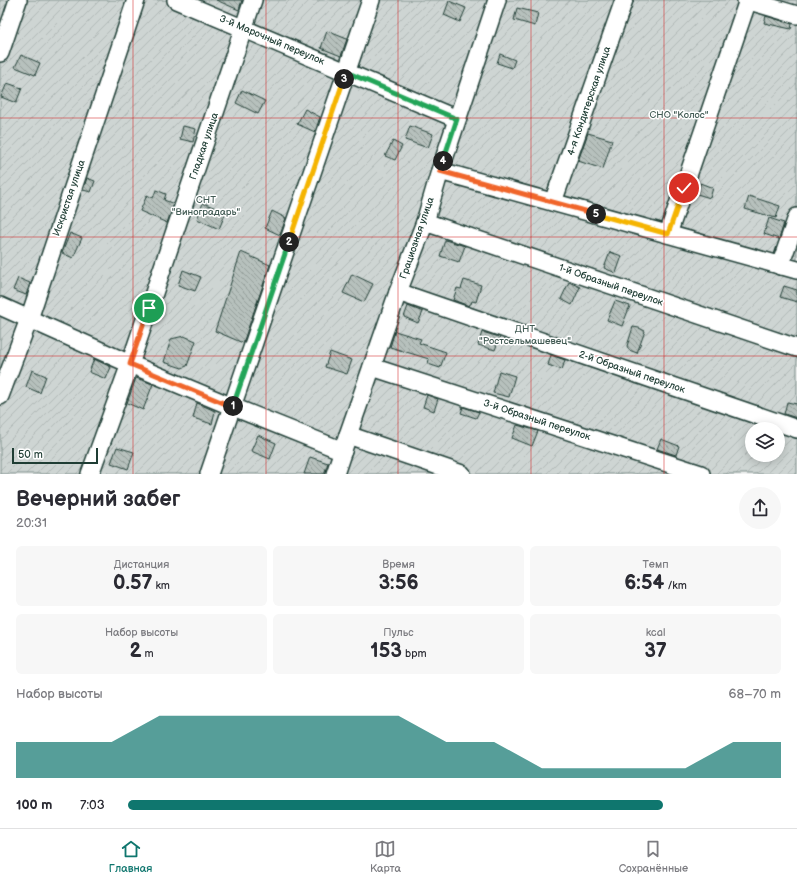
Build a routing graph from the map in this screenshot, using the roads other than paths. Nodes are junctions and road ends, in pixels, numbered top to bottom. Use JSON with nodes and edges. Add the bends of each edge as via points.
{"nodes":[{"id":1,"x":18,"y":0,"type":"edge"},
{"id":2,"x":136,"y":0,"type":"edge"},
{"id":3,"x":176,"y":0,"type":"edge"},
{"id":4,"x":253,"y":0,"type":"edge"},
{"id":5,"x":371,"y":0,"type":"edge"},
{"id":6,"x":497,"y":0,"type":"edge"},
{"id":7,"x":624,"y":0,"type":"edge"},
{"id":8,"x":747,"y":0,"type":"edge"},
{"id":9,"x":797,"y":15,"type":"edge"},
{"id":10,"x":244,"y":28,"type":"junction"},
{"id":11,"x":0,"y":53,"type":"edge"},
{"id":12,"x":346,"y":72,"type":"junction"},
{"id":13,"x":457,"y":119,"type":"junction"},
{"id":14,"x":440,"y":171,"type":"junction"},
{"id":15,"x":553,"y":202,"type":"junction"},
{"id":16,"x":797,"y":217,"type":"edge"},
{"id":17,"x":425,"y":222,"type":"junction"},
{"id":18,"x":668,"y":234,"type":"junction"},
{"id":19,"x":780,"y":266,"type":"junction"},
{"id":20,"x":797,"y":270,"type":"edge"},
{"id":21,"x":398,"y":292,"type":"junction"},
{"id":22,"x":0,"y":306,"type":"edge"},
{"id":23,"x":29,"y":319,"type":"junction"},
{"id":24,"x":797,"y":348,"type":"edge"},
{"id":25,"x":130,"y":364,"type":"junction"},
{"id":26,"x":372,"y":367,"type":"junction"},
{"id":27,"x":0,"y":396,"type":"edge"},
{"id":28,"x":233,"y":407,"type":"junction"},
{"id":29,"x":797,"y":429,"type":"edge"},
{"id":30,"x":345,"y":443,"type":"junction"},
{"id":31,"x":90,"y":474,"type":"edge"},
{"id":32,"x":209,"y":474,"type":"edge"},
{"id":33,"x":335,"y":474,"type":"edge"},
{"id":34,"x":462,"y":474,"type":"edge"},
{"id":35,"x":701,"y":474,"type":"edge"}],
"edges":[{"from":1,"to":11,"type":"street"},
{"from":2,"to":23,"type":"street","name":"Искристая улица"},
{"from":3,"to":10,"type":"street","name":"3-й Марочный переулок"},
{"from":4,"to":10,"type":"street","name":"Гладкая улица"},
{"from":5,"to":12,"type":"street"},
{"from":6,"to":13,"type":"street","name":"Грациозная улица"},
{"from":7,"to":15,"type":"street","name":"4-я Кондитерская улица"},
{"from":8,"to":9,"type":"street"},
{"from":8,"to":18,"type":"street"},
{"from":10,"to":12,"type":"street","name":"3-й Марочный переулок"},
{"from":10,"to":25,"type":"street","name":"Гладкая улица"},
{"from":12,"to":13,"type":"street","name":"3-й Марочный переулок"},
{"from":12,"to":28,"type":"street"},
{"from":13,"to":14,"type":"street","name":"Грациозная улица"},
{"from":14,"to":15,"type":"street"},
{"from":14,"to":17,"type":"street","name":"Грациозная улица"},
{"from":15,"to":18,"type":"street"},
{"from":16,"to":19,"type":"street"},
{"from":17,"to":21,"type":"street","name":"Грациозная улица"},
{"from":17,"to":24,"type":"street","name":"1-й Образный переулок"},
{"from":18,"to":19,"type":"street"},
{"from":19,"to":20,"type":"street"},
{"from":21,"to":26,"type":"street","name":"Грациозная улица"},
{"from":21,"to":29,"type":"street","name":"2-й Образный переулок"},
{"from":22,"to":23,"type":"street"},
{"from":23,"to":25,"type":"street"},
{"from":23,"to":27,"type":"street","name":"Искристая улица"},
{"from":25,"to":28,"type":"street"},
{"from":25,"to":31,"type":"street","name":"Гладкая улица"},
{"from":26,"to":30,"type":"street","name":"Грациозная улица"},
{"from":26,"to":35,"type":"street","name":"3-й Образный переулок"},
{"from":28,"to":30,"type":"street"},
{"from":28,"to":32,"type":"street"},
{"from":30,"to":33,"type":"street","name":"Грациозная улица"},
{"from":30,"to":34,"type":"street"}]}
